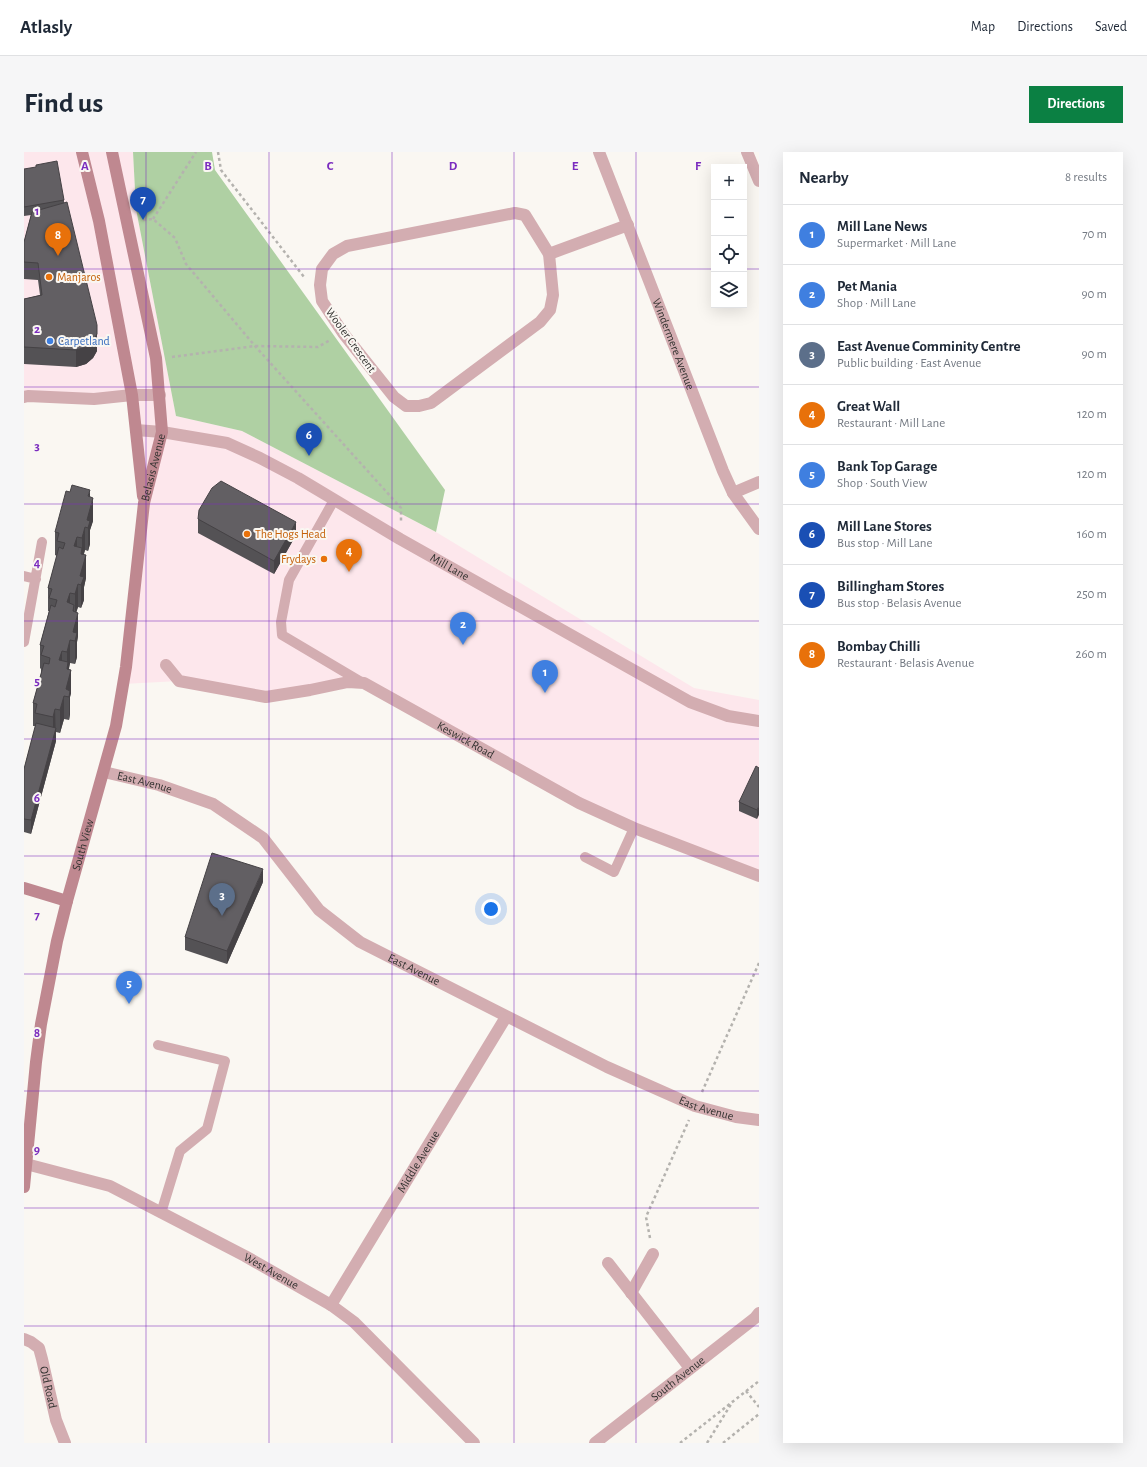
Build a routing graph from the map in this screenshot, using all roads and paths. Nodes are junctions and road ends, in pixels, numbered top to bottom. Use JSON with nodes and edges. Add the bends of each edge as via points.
{"nodes":[{"id":1,"x":82,"y":152,"type":"edge"},
{"id":2,"x":112,"y":152,"type":"edge"},
{"id":3,"x":196,"y":152,"type":"edge"},
{"id":4,"x":218,"y":152,"type":"edge"},
{"id":5,"x":599,"y":152,"type":"edge"},
{"id":6,"x":747,"y":152,"type":"edge"},
{"id":7,"x":759,"y":181,"type":"edge"},
{"id":8,"x":153,"y":219,"type":"junction"},
{"id":9,"x":128,"y":222,"type":"junction"},
{"id":10,"x":628,"y":225,"type":"junction"},
{"id":11,"x":549,"y":254,"type":"junction"},
{"id":12,"x":322,"y":301,"type":"junction"},
{"id":13,"x":343,"y":333,"type":"junction"},
{"id":14,"x":255,"y":346,"type":"junction"},
{"id":15,"x":156,"y":358,"type":"junction"},
{"id":16,"x":132,"y":395,"type":"junction"},
{"id":17,"x":160,"y":395,"type":"junction"},
{"id":18,"x":24,"y":397,"type":"edge"},
{"id":19,"x":136,"y":430,"type":"junction"},
{"id":20,"x":162,"y":432,"type":"junction"},
{"id":21,"x":759,"y":482,"type":"edge"},
{"id":22,"x":733,"y":493,"type":"junction"},
{"id":23,"x":334,"y":500,"type":"junction"},
{"id":24,"x":144,"y":503,"type":"junction"},
{"id":25,"x":759,"y":530,"type":"edge"},
{"id":26,"x":400,"y":539,"type":"junction"},
{"id":27,"x":42,"y":542,"type":"dead end"},
{"id":28,"x":24,"y":576,"type":"edge"},
{"id":29,"x":36,"y":579,"type":"junction"},
{"id":30,"x":24,"y":642,"type":"edge"},
{"id":31,"x":166,"y":665,"type":"dead end"},
{"id":32,"x":364,"y":683,"type":"junction"},
{"id":33,"x":759,"y":721,"type":"edge"},
{"id":34,"x":104,"y":772,"type":"junction"},
{"id":35,"x":634,"y":828,"type":"junction"},
{"id":36,"x":585,"y":857,"type":"dead end"},
{"id":37,"x":759,"y":876,"type":"edge"},
{"id":38,"x":24,"y":888,"type":"edge"},
{"id":39,"x":67,"y":901,"type":"junction"},
{"id":40,"x":506,"y":1017,"type":"junction"},
{"id":41,"x":158,"y":1045,"type":"dead end"},
{"id":42,"x":759,"y":1120,"type":"edge"},
{"id":43,"x":26,"y":1164,"type":"junction"},
{"id":44,"x":24,"y":1187,"type":"edge"},
{"id":45,"x":161,"y":1213,"type":"junction"},
{"id":46,"x":652,"y":1254,"type":"dead end"},
{"id":47,"x":608,"y":1263,"type":"dead end"},
{"id":48,"x":631,"y":1293,"type":"junction"},
{"id":49,"x":331,"y":1305,"type":"junction"},
{"id":50,"x":758,"y":1318,"type":"edge"},
{"id":51,"x":24,"y":1338,"type":"edge"},
{"id":52,"x":690,"y":1368,"type":"junction"},
{"id":53,"x":759,"y":1381,"type":"edge"},
{"id":54,"x":746,"y":1391,"type":"junction"},
{"id":55,"x":735,"y":1399,"type":"junction"},
{"id":56,"x":759,"y":1407,"type":"edge"},
{"id":57,"x":759,"y":1414,"type":"edge"},
{"id":58,"x":65,"y":1443,"type":"edge"},
{"id":59,"x":474,"y":1443,"type":"edge"},
{"id":60,"x":595,"y":1443,"type":"edge"},
{"id":61,"x":680,"y":1443,"type":"edge"},
{"id":62,"x":707,"y":1443,"type":"edge"},
{"id":63,"x":723,"y":1443,"type":"edge"}],
"edges":[{"from":1,"to":16,"type":"main road","name":"Belasis Avenue","via":[[99,221]]},
{"from":2,"to":9,"type":"main road","name":"Belasis Avenue"},
{"from":3,"to":8,"type":"path"},
{"from":4,"to":12,"type":"path","via":[[221,170]]},
{"from":5,"to":10,"type":"street","name":"Windermere Avenue"},
{"from":6,"to":7,"type":"street"},
{"from":8,"to":9,"type":"path"},
{"from":8,"to":14,"type":"path","via":[[175,238],[186,264]]},
{"from":9,"to":15,"type":"main road","name":"Belasis Avenue"},
{"from":10,"to":11,"type":"street"},
{"from":10,"to":22,"type":"street","name":"Windermere Avenue"},
{"from":11,"to":12,"type":"street","name":"Wooler Crescent","via":[[525,215],[515,213],[347,246],[333,254],[322,269]]},
{"from":11,"to":13,"type":"street","name":"Wooler Crescent","via":[[553,295],[550,310],[540,322],[431,403],[406,406],[394,397]]},
{"from":12,"to":13,"type":"street","name":"Wooler Crescent"},
{"from":13,"to":14,"type":"path","via":[[318,347]]},
{"from":14,"to":15,"type":"path"},
{"from":14,"to":26,"type":"path","via":[[401,508]]},
{"from":15,"to":17,"type":"main road","name":"Belasis Avenue"},
{"from":16,"to":17,"type":"street"},
{"from":16,"to":18,"type":"street","via":[[94,399]]},
{"from":16,"to":19,"type":"main road","name":"Belasis Avenue"},
{"from":17,"to":20,"type":"main road","name":"Belasis Avenue"},
{"from":19,"to":20,"type":"street","name":"Mill Lane"},
{"from":19,"to":24,"type":"main road","name":"Belasis Avenue"},
{"from":20,"to":23,"type":"street","name":"Mill Lane","via":[[228,443]]},
{"from":20,"to":24,"type":"main road","name":"Belasis Avenue"},
{"from":21,"to":22,"type":"street"},
{"from":22,"to":25,"type":"street","name":"Windermere Avenue"},
{"from":23,"to":26,"type":"street","name":"Mill Lane"},
{"from":23,"to":32,"type":"lane","via":[[289,580],[281,622],[282,635]]},
{"from":24,"to":34,"type":"main road","name":"South View","via":[[126,667],[116,726]]},
{"from":26,"to":33,"type":"street","name":"Mill Lane","via":[[690,702],[728,716]]},
{"from":27,"to":29,"type":"lane"},
{"from":28,"to":29,"type":"lane"},
{"from":29,"to":30,"type":"lane"},
{"from":31,"to":32,"type":"street","name":"Keswick Road","via":[[179,681],[266,697],[348,682]]},
{"from":32,"to":35,"type":"street","name":"Keswick Road","via":[[579,803]]},
{"from":34,"to":39,"type":"main road","name":"South View"},
{"from":34,"to":40,"type":"street","name":"East Avenue","via":[[159,786],[213,804],[263,838],[319,910],[360,942]]},
{"from":35,"to":36,"type":"lane","via":[[614,872]]},
{"from":35,"to":37,"type":"street","name":"Keswick Road"},
{"from":38,"to":39,"type":"main road"},
{"from":39,"to":43,"type":"main road","name":"South View","via":[[41,1024]]},
{"from":40,"to":42,"type":"street","name":"East Avenue","via":[[607,1067],[696,1106],[736,1117]]},
{"from":40,"to":49,"type":"street","name":"Middle Avenue"},
{"from":41,"to":45,"type":"lane","via":[[225,1060],[207,1129],[180,1151]]},
{"from":43,"to":44,"type":"main road","name":"South View"},
{"from":43,"to":45,"type":"street","name":"West Avenue","via":[[110,1186]]},
{"from":45,"to":49,"type":"street","name":"West Avenue","via":[[245,1256]]},
{"from":46,"to":48,"type":"street"},
{"from":47,"to":48,"type":"street"},
{"from":48,"to":52,"type":"street"},
{"from":49,"to":59,"type":"street","name":"West Avenue","via":[[354,1322]]},
{"from":50,"to":52,"type":"street","name":"South Avenue"},
{"from":51,"to":58,"type":"street","name":"Old Road","via":[[39,1348],[56,1420]]},
{"from":52,"to":60,"type":"street","name":"South Avenue"},
{"from":53,"to":54,"type":"path"},
{"from":54,"to":55,"type":"path"},
{"from":54,"to":56,"type":"path"},
{"from":55,"to":61,"type":"path"},
{"from":55,"to":62,"type":"path"},
{"from":57,"to":63,"type":"path"}]}
